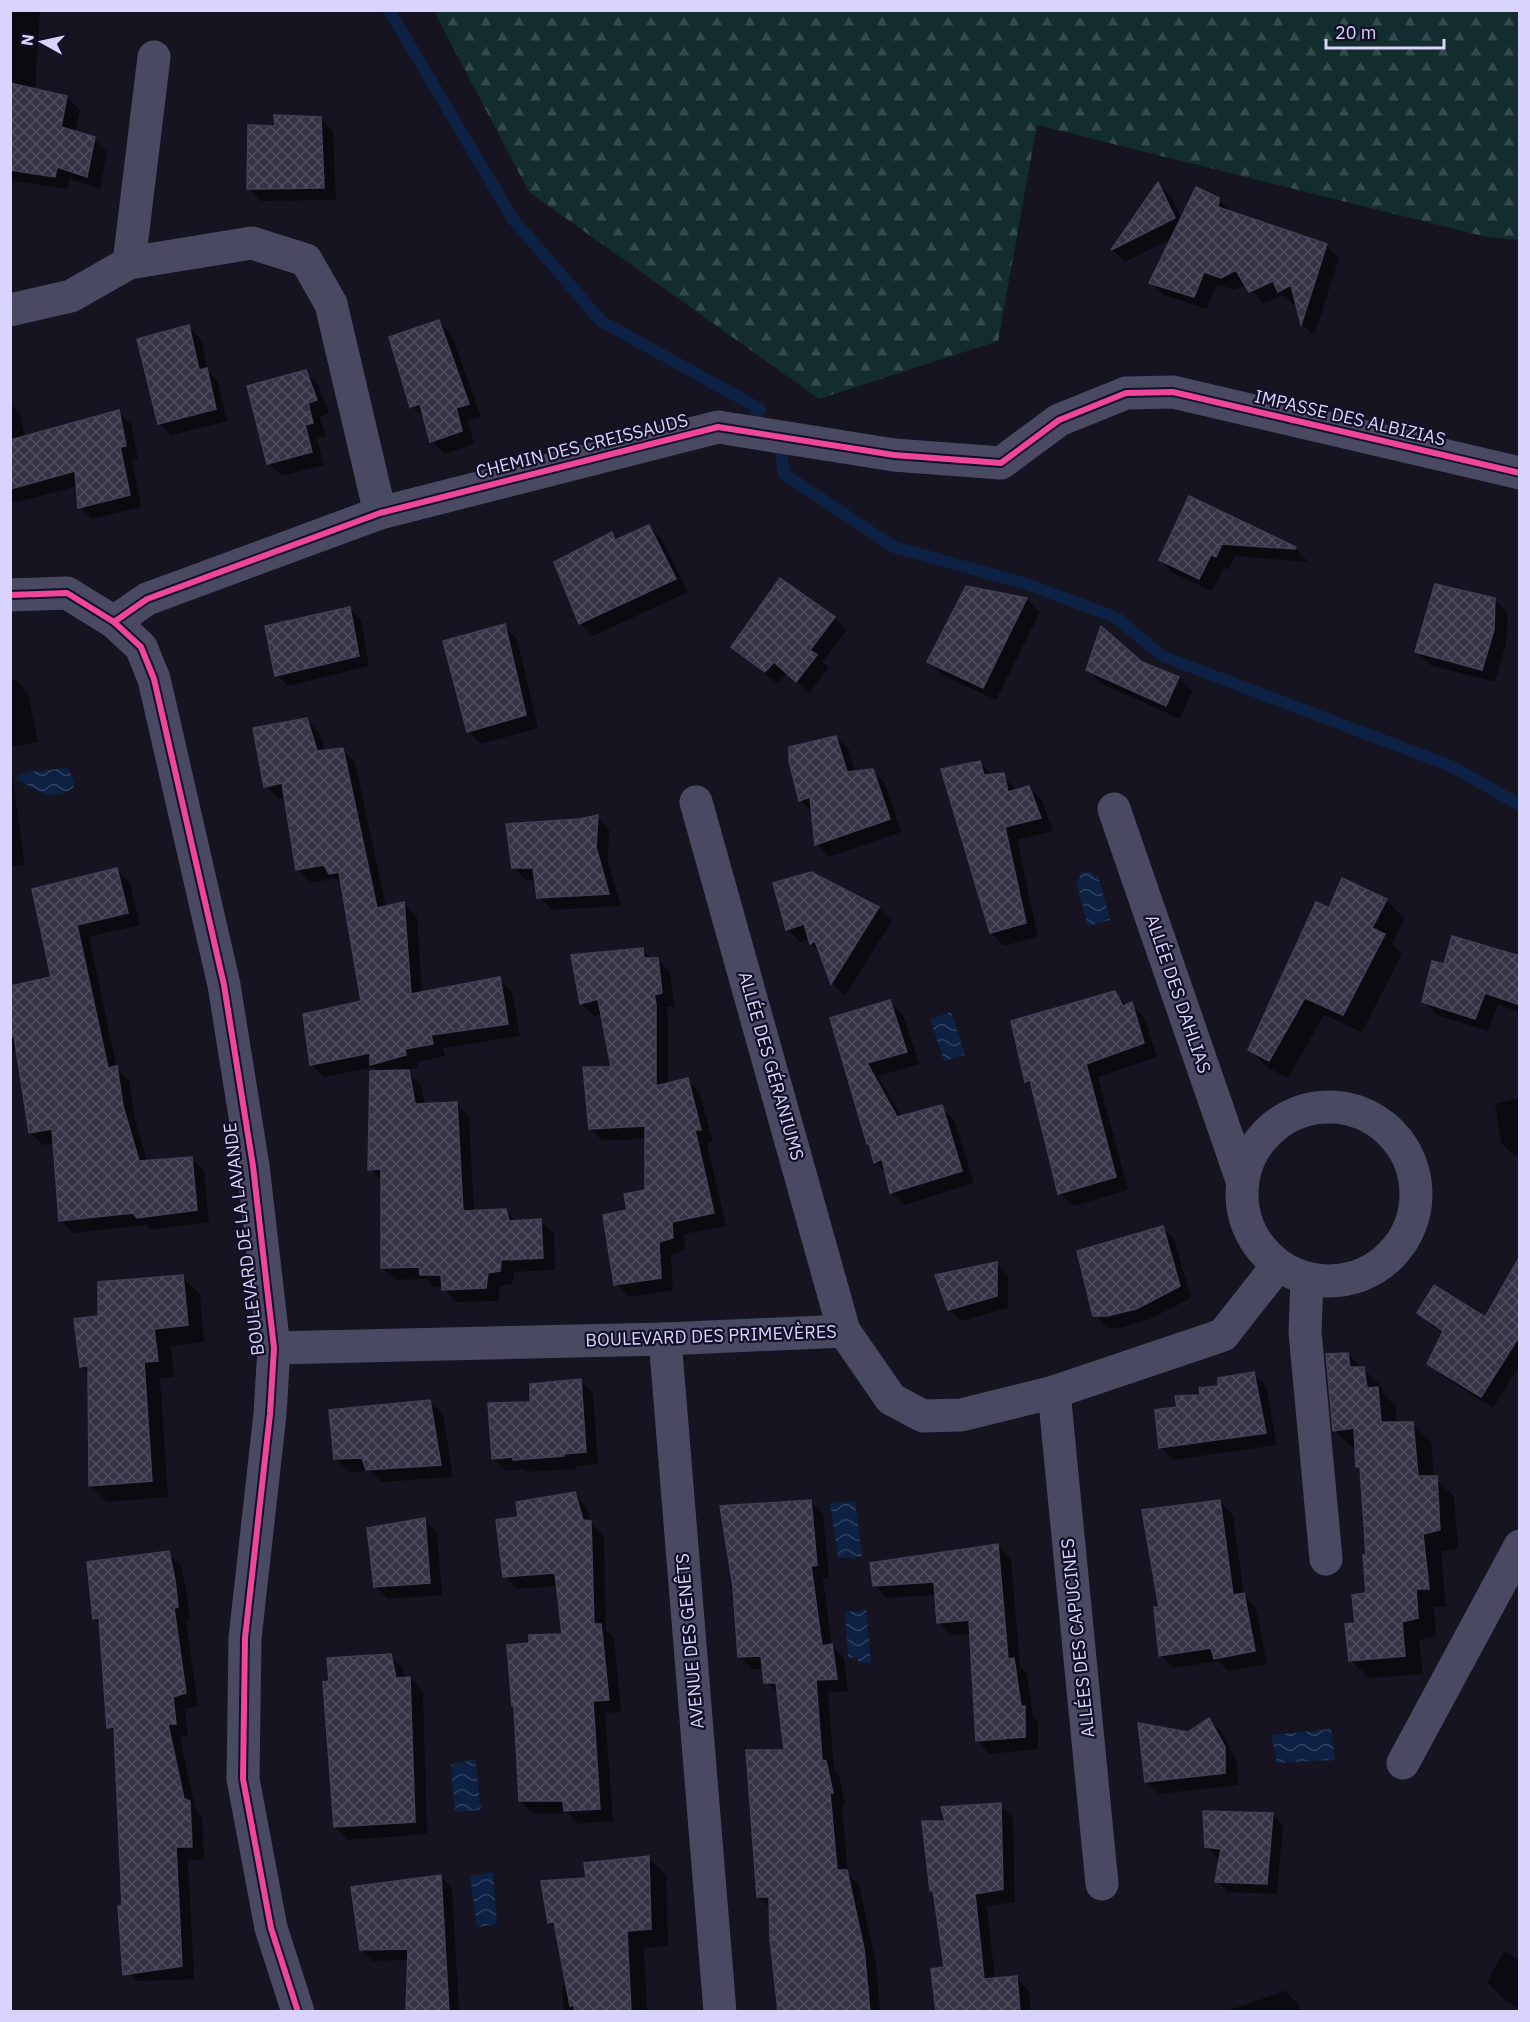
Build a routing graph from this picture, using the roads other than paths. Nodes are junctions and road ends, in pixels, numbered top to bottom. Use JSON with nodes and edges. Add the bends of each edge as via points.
{"nodes":[{"id":1,"x":154,"y":57,"type":"dead end"},
{"id":2,"x":129,"y":263,"type":"junction"},
{"id":3,"x":10,"y":309,"type":"edge"},
{"id":4,"x":1173,"y":392,"type":"joint"},
{"id":5,"x":1520,"y":473,"type":"edge"},
{"id":6,"x":380,"y":513,"type":"junction"},
{"id":7,"x":10,"y":595,"type":"edge"},
{"id":8,"x":114,"y":622,"type":"junction"},
{"id":9,"x":696,"y":802,"type":"dead end"},
{"id":10,"x":1114,"y":809,"type":"dead end"},
{"id":11,"x":1242,"y":1180,"type":"junction"},
{"id":12,"x":1278,"y":1265,"type":"junction"},
{"id":13,"x":1307,"y":1279,"type":"junction"},
{"id":14,"x":844,"y":1331,"type":"junction"},
{"id":15,"x":665,"y":1339,"type":"junction"},
{"id":16,"x":274,"y":1348,"type":"junction"},
{"id":17,"x":1054,"y":1392,"type":"junction"},
{"id":18,"x":1520,"y":1546,"type":"edge"},
{"id":19,"x":1326,"y":1559,"type":"dead end"},
{"id":20,"x":1403,"y":1763,"type":"dead end"},
{"id":21,"x":1102,"y":1884,"type":"dead end"},
{"id":22,"x":298,"y":2012,"type":"edge"},
{"id":23,"x":720,"y":2012,"type":"edge"}],
"edges":[{"from":1,"to":2,"type":"street"},
{"from":2,"to":3,"type":"street","via":[[71,296]]},
{"from":2,"to":6,"type":"street","via":[[252,243],[306,260],[331,304]]},
{"from":4,"to":5,"type":"street","name":"IMPASSE DES ALBIZIAS"},
{"from":4,"to":6,"type":"street","name":"CHEMIN DES CREISSAUDS","via":[[1126,393],[1059,420],[1001,463],[894,455],[718,427]]},
{"from":6,"to":8,"type":"street","name":"CHEMIN DES CREISSAUDS","via":[[147,599]]},
{"from":7,"to":8,"type":"street","via":[[67,593]]},
{"from":8,"to":16,"type":"street","name":"BOULEVARD DE LA LAVANDE","via":[[141,647],[154,679],[224,985],[253,1166]]},
{"from":9,"to":14,"type":"street","name":"ALLÉE DES GÉRANIUMS"},
{"from":10,"to":11,"type":"street","name":"ALLÉE DES DAHLIAS"},
{"from":11,"to":12,"type":"street","name":"ALLÉE DES DAHLIAS","via":[[1243,1212],[1255,1242]]},
{"from":11,"to":13,"type":"street","name":"ALLÉE DES DAHLIAS","via":[[1253,1149],[1274,1125],[1303,1110],[1335,1106],[1366,1114],[1392,1132],[1410,1160],[1417,1191],[1412,1223],[1395,1251],[1371,1272],[1339,1281]]},
{"from":12,"to":13,"type":"street","name":"ALLÉE DES DAHLIAS"},
{"from":12,"to":17,"type":"street","name":"BOULEVARD DES PRIMEVÈRES","via":[[1223,1335]]},
{"from":13,"to":19,"type":"street","via":[[1305,1332]]},
{"from":14,"to":15,"type":"street","name":"BOULEVARD DES PRIMEVÈRES"},
{"from":14,"to":17,"type":"street","name":"BOULEVARD DES PRIMEVÈRES","via":[[891,1399],[923,1416],[961,1415]]},
{"from":15,"to":16,"type":"street","name":"BOULEVARD DES PRIMEVÈRES"},
{"from":15,"to":23,"type":"street","name":"AVENUE DES GENÊTS"},
{"from":16,"to":22,"type":"street","name":"BOULEVARD DE LA LAVANDE","via":[[245,1638],[243,1779],[270,1928]]},
{"from":17,"to":21,"type":"street","name":"ALLÉES DES CAPUCINES"},
{"from":18,"to":20,"type":"street"}]}
